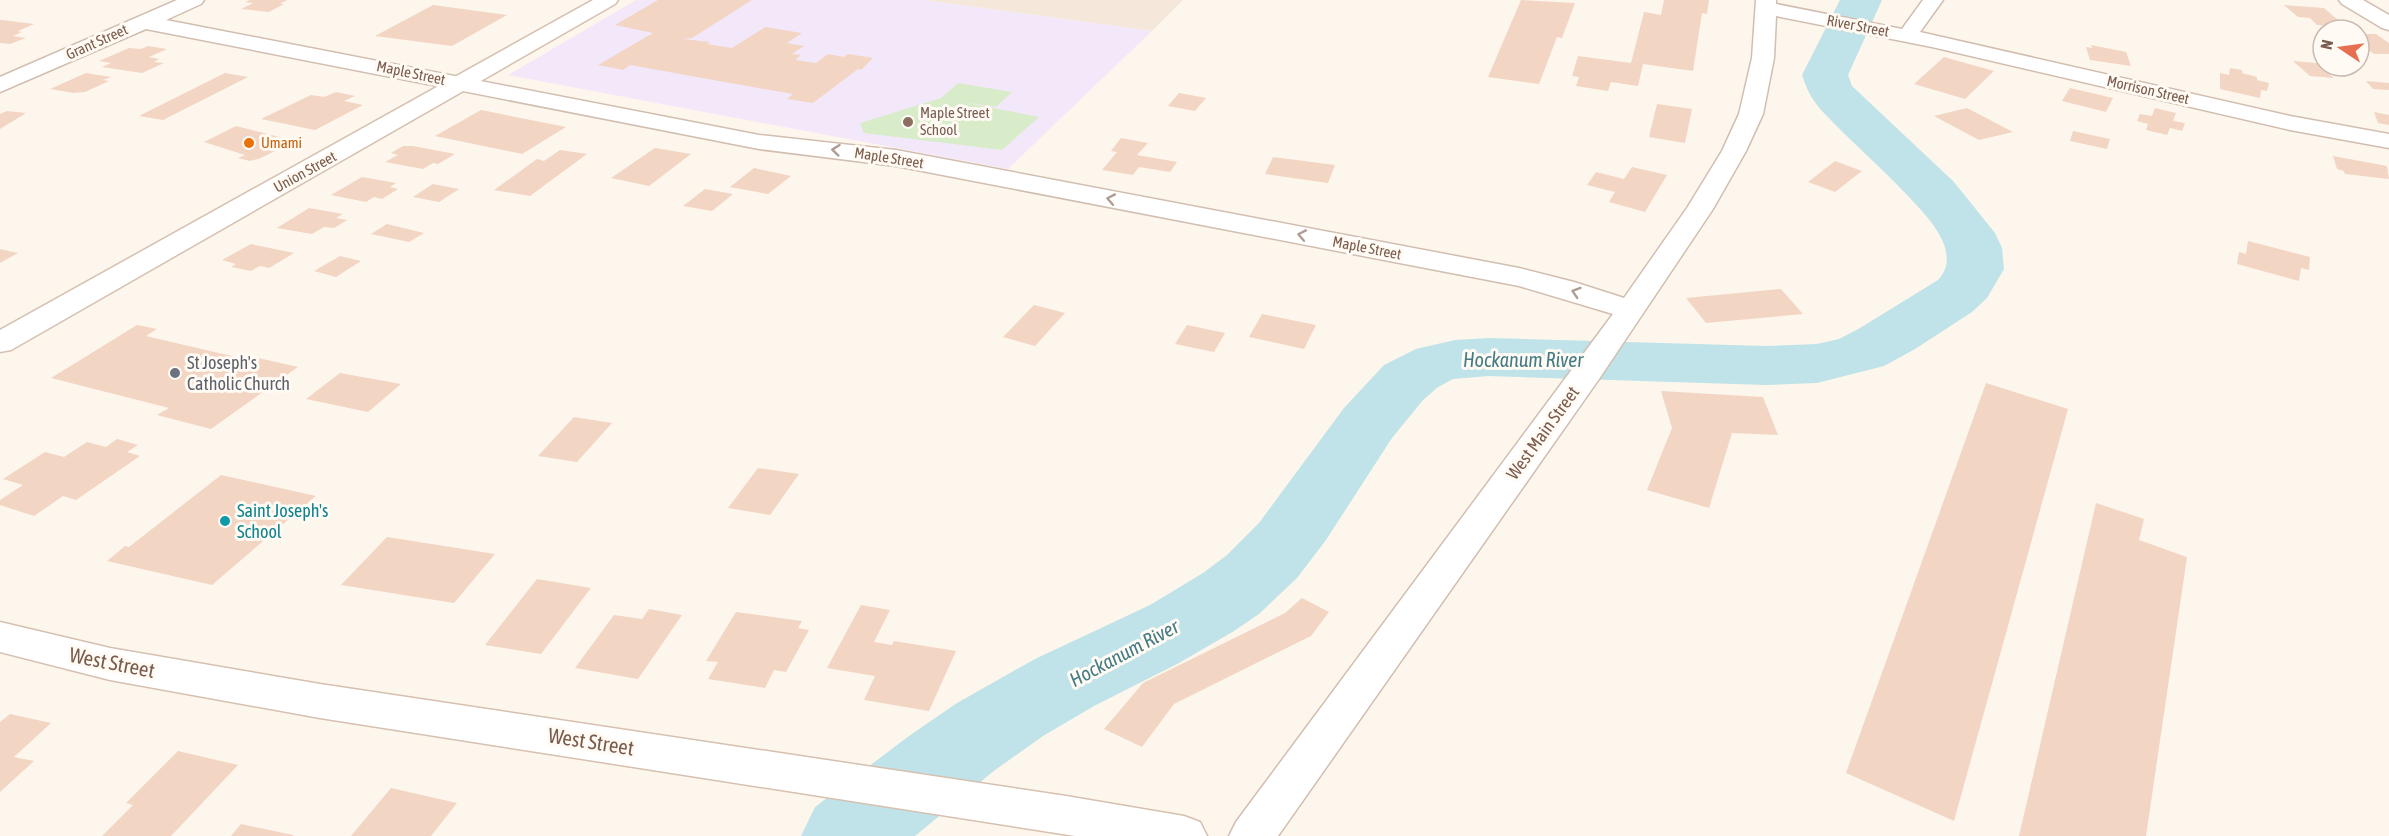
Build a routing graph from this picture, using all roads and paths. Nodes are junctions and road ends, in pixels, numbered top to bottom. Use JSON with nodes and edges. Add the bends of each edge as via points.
{"nodes":[{"id":1,"x":194,"y":0,"type":"edge"},
{"id":2,"x":608,"y":0,"type":"edge"},
{"id":3,"x":1933,"y":0,"type":"edge"},
{"id":4,"x":2349,"y":0,"type":"edge"},
{"id":5,"x":1766,"y":4,"type":"edge"},
{"id":6,"x":143,"y":22,"type":"junction"},
{"id":7,"x":2389,"y":24,"type":"edge"},
{"id":8,"x":1907,"y":36,"type":"junction"},
{"id":9,"x":462,"y":84,"type":"junction"},
{"id":10,"x":0,"y":85,"type":"edge"},
{"id":11,"x":2389,"y":141,"type":"edge"},
{"id":12,"x":1631,"y":310,"type":"junction"},
{"id":13,"x":0,"y":343,"type":"edge"},
{"id":14,"x":0,"y":637,"type":"edge"},
{"id":15,"x":1184,"y":836,"type":"edge"},
{"id":16,"x":1252,"y":836,"type":"edge"}],
"edges":[{"from":1,"to":6,"type":"street","name":"Grant Street"},
{"from":2,"to":9,"type":"street","name":"Union Street"},
{"from":3,"to":8,"type":"street","name":"River Street"},
{"from":4,"to":7,"type":"street"},
{"from":5,"to":8,"type":"street","name":"River Street"},
{"from":5,"to":12,"type":"street","name":"West Main Street","via":[[1760,77],[1752,114],[1700,209]]},
{"from":6,"to":9,"type":"street","name":"Maple Street"},
{"from":6,"to":10,"type":"street","name":"Grant Street"},
{"from":8,"to":11,"type":"street","name":"Morrison Street","via":[[2290,123]]},
{"from":12,"to":9,"type":"street","name":"Maple Street","one_way":true,"via":[[1539,281],[1484,270],[896,158],[759,142]]},
{"from":9,"to":13,"type":"street","name":"Union Street"},
{"from":12,"to":16,"type":"street","name":"West Main Street"},
{"from":14,"to":15,"type":"street","name":"West Street","via":[[110,664],[287,695]]}]}
